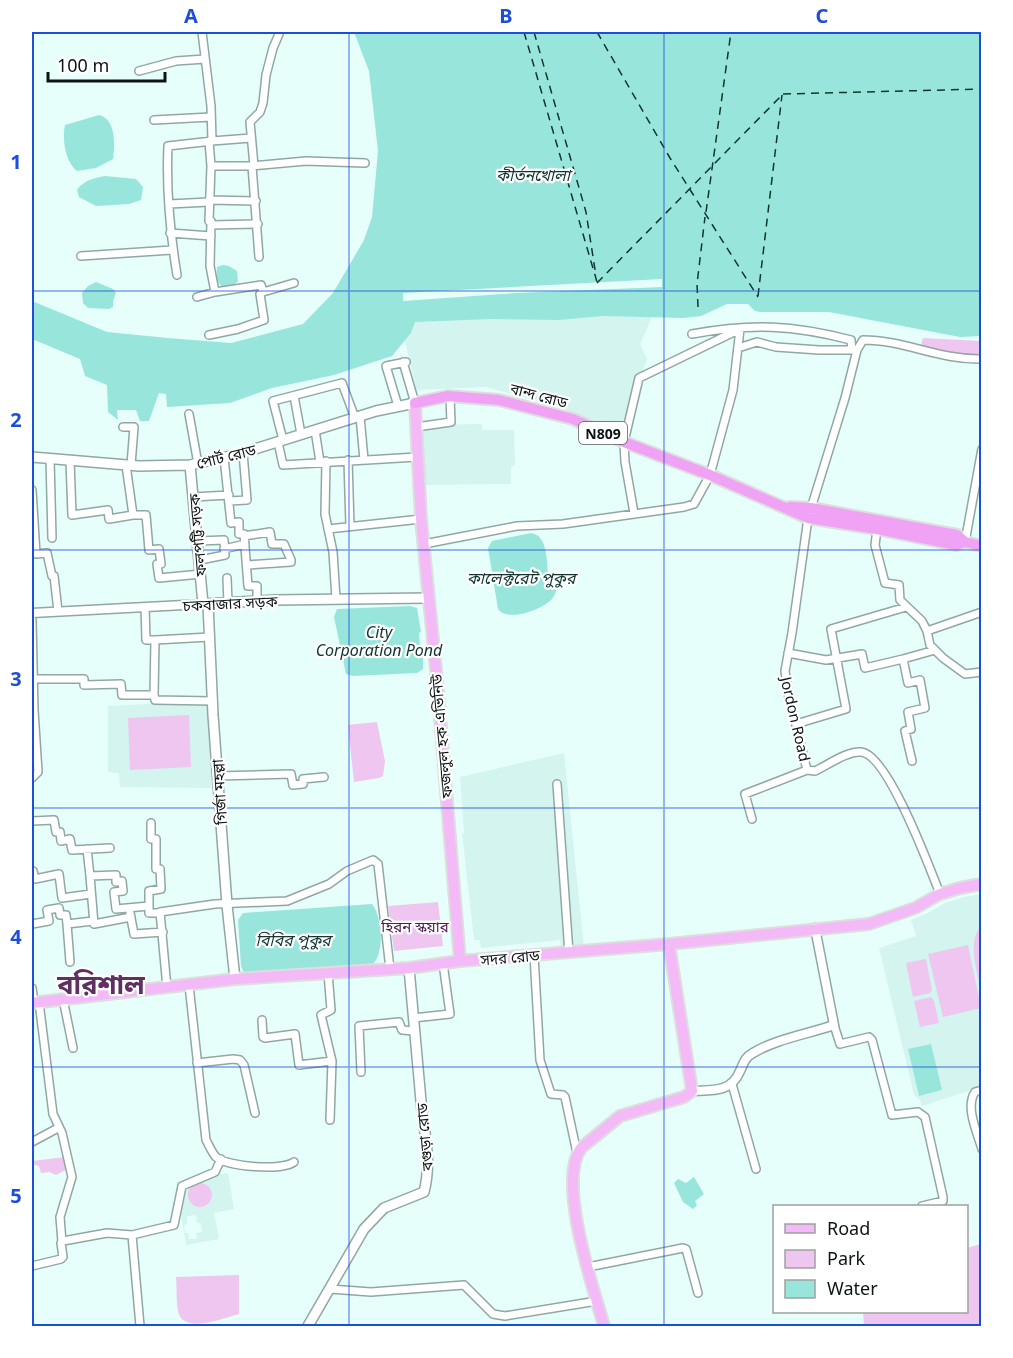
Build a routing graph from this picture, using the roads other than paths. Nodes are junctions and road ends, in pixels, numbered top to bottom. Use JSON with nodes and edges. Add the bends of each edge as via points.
{"nodes":[{"id":1,"x":202,"y":32,"type":"edge"},
{"id":2,"x":279,"y":34,"type":"dead end"},
{"id":3,"x":205,"y":59,"type":"junction"},
{"id":4,"x":139,"y":70,"type":"dead end"},
{"id":5,"x":211,"y":117,"type":"junction"},
{"id":6,"x":154,"y":120,"type":"dead end"},
{"id":7,"x":251,"y":138,"type":"junction"},
{"id":8,"x":210,"y":141,"type":"junction"},
{"id":9,"x":365,"y":163,"type":"dead end"},
{"id":10,"x":211,"y":166,"type":"junction"},
{"id":11,"x":253,"y":166,"type":"junction"},
{"id":12,"x":209,"y":201,"type":"junction"},
{"id":13,"x":256,"y":201,"type":"junction"},
{"id":14,"x":169,"y":204,"type":"junction"},
{"id":15,"x":258,"y":224,"type":"junction"},
{"id":16,"x":211,"y":225,"type":"junction"},
{"id":17,"x":170,"y":234,"type":"junction"},
{"id":18,"x":211,"y":236,"type":"junction"},
{"id":19,"x":172,"y":250,"type":"junction"},
{"id":20,"x":81,"y":256,"type":"dead end"},
{"id":21,"x":259,"y":257,"type":"dead end"},
{"id":22,"x":177,"y":275,"type":"dead end"},
{"id":23,"x":294,"y":283,"type":"dead end"},
{"id":24,"x":214,"y":292,"type":"junction"},
{"id":25,"x":263,"y":292,"type":"junction"},
{"id":26,"x":197,"y":297,"type":"dead end"},
{"id":27,"x":740,"y":329,"type":"junction"},
{"id":28,"x":692,"y":333,"type":"dead end"},
{"id":29,"x":209,"y":335,"type":"dead end"},
{"id":30,"x":738,"y":348,"type":"junction"},
{"id":31,"x":855,"y":350,"type":"junction"},
{"id":32,"x":981,"y":359,"type":"edge"},
{"id":33,"x":294,"y":396,"type":"junction"},
{"id":34,"x":450,"y":397,"type":"junction"},
{"id":35,"x":415,"y":403,"type":"junction"},
{"id":36,"x":398,"y":406,"type":"junction"},
{"id":37,"x":189,"y":414,"type":"dead end"},
{"id":38,"x":357,"y":417,"type":"junction"},
{"id":39,"x":123,"y":427,"type":"dead end"},
{"id":40,"x":416,"y":427,"type":"junction"},
{"id":41,"x":315,"y":430,"type":"junction"},
{"id":42,"x":301,"y":434,"type":"junction"},
{"id":43,"x":280,"y":441,"type":"junction"},
{"id":44,"x":624,"y":442,"type":"junction"},
{"id":45,"x":981,"y":449,"type":"edge"},
{"id":46,"x":243,"y":453,"type":"junction"},
{"id":47,"x":32,"y":457,"type":"edge"},
{"id":48,"x":417,"y":457,"type":"junction"},
{"id":49,"x":50,"y":458,"type":"junction"},
{"id":50,"x":224,"y":458,"type":"junction"},
{"id":51,"x":70,"y":460,"type":"junction"},
{"id":52,"x":348,"y":460,"type":"junction"},
{"id":53,"x":364,"y":460,"type":"junction"},
{"id":54,"x":323,"y":461,"type":"junction"},
{"id":55,"x":194,"y":464,"type":"junction"},
{"id":56,"x":128,"y":465,"type":"junction"},
{"id":57,"x":710,"y":475,"type":"junction"},
{"id":58,"x":32,"y":490,"type":"edge"},
{"id":59,"x":194,"y":497,"type":"junction"},
{"id":60,"x":229,"y":498,"type":"junction"},
{"id":61,"x":634,"y":513,"type":"junction"},
{"id":62,"x":810,"y":513,"type":"junction"},
{"id":63,"x":133,"y":515,"type":"junction"},
{"id":64,"x":421,"y":519,"type":"junction"},
{"id":65,"x":350,"y":526,"type":"junction"},
{"id":66,"x":328,"y":529,"type":"junction"},
{"id":67,"x":877,"y":529,"type":"junction"},
{"id":68,"x":244,"y":536,"type":"junction"},
{"id":69,"x":52,"y":538,"type":"dead end"},
{"id":70,"x":198,"y":541,"type":"junction"},
{"id":71,"x":965,"y":542,"type":"junction"},
{"id":72,"x":245,"y":544,"type":"junction"},
{"id":73,"x":423,"y":544,"type":"junction"},
{"id":74,"x":981,"y":546,"type":"edge"},
{"id":75,"x":225,"y":549,"type":"junction"},
{"id":76,"x":200,"y":560,"type":"junction"},
{"id":77,"x":247,"y":565,"type":"junction"},
{"id":78,"x":201,"y":574,"type":"junction"},
{"id":79,"x":227,"y":578,"type":"dead end"},
{"id":80,"x":428,"y":598,"type":"junction"},
{"id":81,"x":336,"y":599,"type":"junction"},
{"id":82,"x":257,"y":602,"type":"junction"},
{"id":83,"x":228,"y":603,"type":"junction"},
{"id":84,"x":205,"y":604,"type":"junction"},
{"id":85,"x":145,"y":607,"type":"junction"},
{"id":86,"x":906,"y":607,"type":"junction"},
{"id":87,"x":58,"y":611,"type":"junction"},
{"id":88,"x":981,"y":612,"type":"edge"},
{"id":89,"x":32,"y":613,"type":"edge"},
{"id":90,"x":32,"y":620,"type":"edge"},
{"id":91,"x":927,"y":631,"type":"junction"},
{"id":92,"x":210,"y":637,"type":"junction"},
{"id":93,"x":155,"y":640,"type":"junction"},
{"id":94,"x":935,"y":650,"type":"junction"},
{"id":95,"x":789,"y":653,"type":"junction"},
{"id":96,"x":836,"y":659,"type":"junction"},
{"id":97,"x":903,"y":659,"type":"junction"},
{"id":98,"x":32,"y":664,"type":"edge"},
{"id":99,"x":981,"y":672,"type":"edge"},
{"id":100,"x":33,"y":682,"type":"edge"},
{"id":101,"x":154,"y":695,"type":"junction"},
{"id":102,"x":213,"y":700,"type":"junction"},
{"id":103,"x":796,"y":724,"type":"junction"},
{"id":104,"x":34,"y":740,"type":"edge"},
{"id":105,"x":912,"y":761,"type":"dead end"},
{"id":106,"x":807,"y":770,"type":"junction"},
{"id":107,"x":218,"y":776,"type":"junction"},
{"id":108,"x":324,"y":777,"type":"dead end"},
{"id":109,"x":32,"y":778,"type":"edge"},
{"id":110,"x":557,"y":784,"type":"dead end"},
{"id":111,"x":752,"y":819,"type":"dead end"},
{"id":112,"x":32,"y":821,"type":"edge"},
{"id":113,"x":152,"y":823,"type":"dead end"},
{"id":114,"x":110,"y":848,"type":"dead end"},
{"id":115,"x":87,"y":849,"type":"junction"},
{"id":116,"x":32,"y":872,"type":"edge"},
{"id":117,"x":90,"y":876,"type":"junction"},
{"id":118,"x":981,"y":884,"type":"edge"},
{"id":119,"x":91,"y":894,"type":"junction"},
{"id":120,"x":940,"y":894,"type":"junction"},
{"id":121,"x":227,"y":905,"type":"junction"},
{"id":122,"x":149,"y":906,"type":"junction"},
{"id":123,"x":130,"y":908,"type":"junction"},
{"id":124,"x":161,"y":913,"type":"junction"},
{"id":125,"x":131,"y":917,"type":"junction"},
{"id":126,"x":93,"y":921,"type":"junction"},
{"id":127,"x":32,"y":924,"type":"edge"},
{"id":128,"x":67,"y":924,"type":"junction"},
{"id":129,"x":815,"y":928,"type":"junction"},
{"id":130,"x":163,"y":932,"type":"junction"},
{"id":131,"x":669,"y":944,"type":"junction"},
{"id":132,"x":568,"y":952,"type":"junction"},
{"id":133,"x":534,"y":956,"type":"junction"},
{"id":134,"x":70,"y":962,"type":"dead end"},
{"id":135,"x":460,"y":962,"type":"junction"},
{"id":136,"x":443,"y":963,"type":"junction"},
{"id":137,"x":409,"y":968,"type":"junction"},
{"id":138,"x":390,"y":969,"type":"junction"},
{"id":139,"x":328,"y":973,"type":"junction"},
{"id":140,"x":235,"y":979,"type":"junction"},
{"id":141,"x":189,"y":985,"type":"junction"},
{"id":142,"x":32,"y":988,"type":"edge"},
{"id":143,"x":166,"y":988,"type":"junction"},
{"id":144,"x":63,"y":999,"type":"junction"},
{"id":145,"x":35,"y":1002,"type":"edge"},
{"id":146,"x":413,"y":1018,"type":"junction"},
{"id":147,"x":262,"y":1020,"type":"dead end"},
{"id":148,"x":834,"y":1025,"type":"junction"},
{"id":149,"x":415,"y":1030,"type":"junction"},
{"id":150,"x":73,"y":1048,"type":"dead end"},
{"id":151,"x":332,"y":1061,"type":"junction"},
{"id":152,"x":197,"y":1063,"type":"junction"},
{"id":153,"x":361,"y":1072,"type":"dead end"},
{"id":154,"x":732,"y":1084,"type":"junction"},
{"id":155,"x":981,"y":1090,"type":"edge"},
{"id":156,"x":692,"y":1091,"type":"junction"},
{"id":157,"x":255,"y":1113,"type":"dead end"},
{"id":158,"x":330,"y":1119,"type":"dead end"},
{"id":159,"x":58,"y":1128,"type":"junction"},
{"id":160,"x":32,"y":1142,"type":"edge"},
{"id":161,"x":981,"y":1149,"type":"edge"},
{"id":162,"x":577,"y":1153,"type":"junction"},
{"id":163,"x":221,"y":1160,"type":"junction"},
{"id":164,"x":294,"y":1162,"type":"dead end"},
{"id":165,"x":756,"y":1169,"type":"dead end"},
{"id":166,"x":926,"y":1205,"type":"edge"},
{"id":167,"x":132,"y":1235,"type":"junction"},
{"id":168,"x":62,"y":1242,"type":"junction"},
{"id":169,"x":32,"y":1266,"type":"edge"},
{"id":170,"x":588,"y":1267,"type":"junction"},
{"id":171,"x":330,"y":1289,"type":"junction"},
{"id":172,"x":698,"y":1293,"type":"dead end"},
{"id":173,"x":597,"y":1300,"type":"junction"},
{"id":174,"x":140,"y":1326,"type":"edge"},
{"id":175,"x":308,"y":1326,"type":"edge"},
{"id":176,"x":604,"y":1326,"type":"edge"}],
"edges":[{"from":1,"to":3,"type":"street"},
{"from":2,"to":7,"type":"street","via":[[266,75],[263,104],[250,122]]},
{"from":3,"to":4,"type":"street"},
{"from":3,"to":5,"type":"street"},
{"from":5,"to":6,"type":"street"},
{"from":5,"to":8,"type":"street"},
{"from":7,"to":8,"type":"street"},
{"from":7,"to":11,"type":"street"},
{"from":8,"to":10,"type":"street"},
{"from":8,"to":14,"type":"street","via":[[168,146]]},
{"from":9,"to":11,"type":"street","via":[[306,161]]},
{"from":10,"to":11,"type":"street"},
{"from":10,"to":12,"type":"street"},
{"from":11,"to":13,"type":"street"},
{"from":12,"to":13,"type":"street"},
{"from":12,"to":14,"type":"street"},
{"from":12,"to":16,"type":"street"},
{"from":13,"to":15,"type":"street"},
{"from":14,"to":17,"type":"street"},
{"from":15,"to":16,"type":"street"},
{"from":15,"to":21,"type":"street"},
{"from":16,"to":18,"type":"street"},
{"from":17,"to":18,"type":"street"},
{"from":17,"to":19,"type":"street"},
{"from":18,"to":24,"type":"street"},
{"from":19,"to":20,"type":"street"},
{"from":19,"to":22,"type":"street"},
{"from":23,"to":25,"type":"street"},
{"from":24,"to":25,"type":"street","via":[[261,285]]},
{"from":24,"to":26,"type":"street"},
{"from":25,"to":29,"type":"street","via":[[260,294],[264,320]]},
{"from":27,"to":28,"type":"street"},
{"from":27,"to":30,"type":"street"},
{"from":27,"to":31,"type":"street","via":[[755,326],[816,331],[851,340]]},
{"from":27,"to":44,"type":"street","via":[[639,378]]},
{"from":30,"to":31,"type":"street","via":[[757,342],[776,347]]},
{"from":30,"to":57,"type":"street","via":[[732,390]]},
{"from":31,"to":32,"type":"street","via":[[863,340],[884,340],[936,355]]},
{"from":31,"to":62,"type":"street","name":"Jordon Road","via":[[845,398]]},
{"from":33,"to":38,"type":"street","via":[[342,382]]},
{"from":33,"to":42,"type":"street"},
{"from":33,"to":43,"type":"street","via":[[273,401]]},
{"from":34,"to":35,"type":"highway","name":"বান্দ রোড","number":"N809"},
{"from":34,"to":40,"type":"street","via":[[451,422]]},
{"from":34,"to":44,"type":"highway","name":"বান্দ রোড","number":"N809","via":[[516,404],[573,419]]},
{"from":35,"to":36,"type":"main road","name":"পোর্ট রোড"},
{"from":35,"to":36,"type":"street","via":[[405,362],[386,366]]},
{"from":35,"to":40,"type":"main road","name":"ফজলুল হক এভিনিউ"},
{"from":36,"to":38,"type":"main road","name":"পোর্ট রোড"},
{"from":37,"to":55,"type":"street"},
{"from":38,"to":41,"type":"main road","name":"পোর্ট রোড"},
{"from":38,"to":53,"type":"street"},
{"from":39,"to":56,"type":"street","via":[[134,428]]},
{"from":40,"to":48,"type":"main road","name":"ফজলুল হক এভিনিউ"},
{"from":41,"to":42,"type":"main road","name":"পোর্ট রোড"},
{"from":41,"to":54,"type":"street"},
{"from":42,"to":43,"type":"main road","name":"পোর্ট রোড"},
{"from":43,"to":46,"type":"main road","name":"পোর্ট রোড"},
{"from":43,"to":54,"type":"street","via":[[283,465]]},
{"from":44,"to":57,"type":"highway","name":"বান্দ রোড","number":"N809"},
{"from":44,"to":61,"type":"street"},
{"from":45,"to":71,"type":"street"},
{"from":46,"to":50,"type":"main road","name":"পোর্ট রোড"},
{"from":46,"to":60,"type":"street","via":[[247,500]]},
{"from":47,"to":49,"type":"main road","name":"পোর্ট রোড"},
{"from":48,"to":53,"type":"street"},
{"from":48,"to":64,"type":"main road","name":"ফজলুল হক এভিনিউ"},
{"from":49,"to":51,"type":"main road","name":"পোর্ট রোড"},
{"from":49,"to":69,"type":"street"},
{"from":50,"to":55,"type":"main road","name":"পোর্ট রোড"},
{"from":50,"to":60,"type":"street"},
{"from":51,"to":56,"type":"main road","name":"পোর্ট রোড"},
{"from":51,"to":63,"type":"street","via":[[72,515],[108,510],[110,519]]},
{"from":52,"to":53,"type":"street"},
{"from":52,"to":54,"type":"street"},
{"from":52,"to":65,"type":"street"},
{"from":54,"to":66,"type":"street"},
{"from":55,"to":56,"type":"main road","name":"পোর্ট রোড"},
{"from":55,"to":59,"type":"main road","name":"ফলপট্টি সড়ক"},
{"from":56,"to":63,"type":"street"},
{"from":57,"to":61,"type":"street","via":[[694,504]]},
{"from":57,"to":62,"type":"highway","name":"বান্দ রোড","number":"N809","via":[[784,507]]},
{"from":58,"to":87,"type":"street","via":[[36,554],[46,553],[54,576]]},
{"from":59,"to":60,"type":"street"},
{"from":59,"to":70,"type":"main road","name":"ফলপট্টি সড়ক"},
{"from":60,"to":68,"type":"street","via":[[231,522],[239,522],[239,534]]},
{"from":61,"to":73,"type":"street","via":[[563,524],[517,526]]},
{"from":62,"to":67,"type":"highway","name":"বান্দ রোড","number":"N809"},
{"from":62,"to":71,"type":"highway","name":"বান্দ রোড","number":"N809","via":[[957,535]]},
{"from":62,"to":95,"type":"street","name":"Jordon Road"},
{"from":63,"to":78,"type":"street","via":[[146,515],[149,550],[159,549],[159,578]]},
{"from":64,"to":65,"type":"street"},
{"from":64,"to":73,"type":"main road","name":"ফজলুল হক এভিনিউ"},
{"from":65,"to":66,"type":"street"},
{"from":66,"to":81,"type":"street"},
{"from":67,"to":71,"type":"highway","name":"বান্দ রোড","number":"N809","via":[[956,545]]},
{"from":67,"to":86,"type":"street","via":[[875,545],[885,583],[899,585],[900,600]]},
{"from":68,"to":72,"type":"street"},
{"from":68,"to":77,"type":"street","via":[[270,532],[272,544],[284,544],[291,560]]},
{"from":70,"to":75,"type":"street","via":[[224,540]]},
{"from":70,"to":76,"type":"main road","name":"ফলপট্টি সড়ক"},
{"from":71,"to":74,"type":"highway","name":"বান্দ রোড","number":"N809"},
{"from":72,"to":75,"type":"street"},
{"from":72,"to":77,"type":"street"},
{"from":73,"to":80,"type":"main road","name":"ফজলুল হক এভিনিউ"},
{"from":75,"to":76,"type":"street","via":[[225,555]]},
{"from":76,"to":78,"type":"main road","name":"ফলপট্টি সড়ক"},
{"from":77,"to":82,"type":"street","via":[[248,586],[257,586]]},
{"from":78,"to":84,"type":"main road","name":"ফলপট্টি সড়ক"},
{"from":79,"to":83,"type":"street"},
{"from":80,"to":81,"type":"main road","name":"চকবাজার সড়ক"},
{"from":80,"to":135,"type":"main road","name":"ফজলুল হক এভিনিউ"},
{"from":81,"to":82,"type":"main road","name":"চকবাজার সড়ক"},
{"from":82,"to":83,"type":"main road","name":"চকবাজার সড়ক"},
{"from":83,"to":84,"type":"main road","name":"চকবাজার সড়ক"},
{"from":84,"to":85,"type":"street","name":"চকবাজার সড়ক"},
{"from":84,"to":92,"type":"main road","name":"গির্জা মহল্লা"},
{"from":85,"to":87,"type":"street","name":"চকবাজার সড়ক"},
{"from":85,"to":93,"type":"street","via":[[146,640]]},
{"from":86,"to":91,"type":"street"},
{"from":86,"to":96,"type":"street","via":[[831,629]]},
{"from":87,"to":89,"type":"street","name":"চকবাজার সড়ক"},
{"from":88,"to":91,"type":"street"},
{"from":90,"to":98,"type":"street"},
{"from":91,"to":94,"type":"street"},
{"from":92,"to":93,"type":"street"},
{"from":92,"to":102,"type":"main road","name":"গির্জা মহল্লা"},
{"from":93,"to":101,"type":"street"},
{"from":94,"to":97,"type":"street"},
{"from":94,"to":99,"type":"street","via":[[965,674]]},
{"from":95,"to":96,"type":"street"},
{"from":95,"to":103,"type":"street","name":"Jordon Road","via":[[785,671]]},
{"from":96,"to":97,"type":"street","via":[[862,654],[865,668]]},
{"from":96,"to":103,"type":"street","via":[[846,710]]},
{"from":97,"to":105,"type":"street","via":[[908,682],[920,680],[925,708],[908,712],[911,729],[905,730]]},
{"from":98,"to":100,"type":"street"},
{"from":100,"to":101,"type":"street","via":[[84,679],[84,685],[121,684],[122,695]]},
{"from":100,"to":104,"type":"street"},
{"from":101,"to":102,"type":"street","via":[[155,700]]},
{"from":102,"to":107,"type":"main road","name":"গির্জা মহল্লা"},
{"from":103,"to":106,"type":"street","name":"Jordon Road"},
{"from":104,"to":109,"type":"street","via":[[38,772]]},
{"from":106,"to":111,"type":"street","via":[[745,794]]},
{"from":106,"to":120,"type":"street","name":"Jordon Road","via":[[815,771],[853,753],[864,752],[873,758],[905,807]]},
{"from":107,"to":108,"type":"street","via":[[291,774],[293,785],[303,784],[303,779]]},
{"from":107,"to":121,"type":"main road","name":"গির্জা মহল্লা"},
{"from":110,"to":132,"type":"street"},
{"from":112,"to":115,"type":"street","via":[[54,820],[61,841],[70,839],[72,850]]},
{"from":113,"to":122,"type":"street","via":[[151,839],[156,839],[161,889],[149,891]]},
{"from":114,"to":115,"type":"street"},
{"from":115,"to":117,"type":"street"},
{"from":116,"to":119,"type":"street","via":[[35,879],[59,874],[62,897]]},
{"from":117,"to":119,"type":"street"},
{"from":117,"to":123,"type":"street","via":[[116,875],[116,882],[122,881],[123,891],[114,892],[116,909]]},
{"from":118,"to":120,"type":"main road","name":"সদর রোড"},
{"from":119,"to":126,"type":"street"},
{"from":120,"to":129,"type":"main road","name":"সদর রোড","via":[[915,908],[869,924]]},
{"from":121,"to":124,"type":"street"},
{"from":121,"to":138,"type":"street","via":[[287,901],[376,861]]},
{"from":121,"to":140,"type":"main road","name":"গির্জা মহল্লা"},
{"from":122,"to":123,"type":"street"},
{"from":122,"to":124,"type":"street","via":[[149,913]]},
{"from":123,"to":125,"type":"street"},
{"from":124,"to":130,"type":"street"},
{"from":125,"to":126,"type":"street","via":[[94,924]]},
{"from":125,"to":130,"type":"street","via":[[134,934]]},
{"from":126,"to":128,"type":"street"},
{"from":127,"to":128,"type":"street","via":[[49,921],[47,910],[59,908],[60,915],[66,915]]},
{"from":128,"to":134,"type":"street"},
{"from":129,"to":131,"type":"main road","name":"সদর রোড"},
{"from":129,"to":148,"type":"street"},
{"from":130,"to":143,"type":"street"},
{"from":131,"to":132,"type":"main road","name":"সদর রোড"},
{"from":131,"to":156,"type":"main road"},
{"from":132,"to":133,"type":"main road","name":"সদর রোড"},
{"from":133,"to":135,"type":"main road","name":"সদর রোড"},
{"from":133,"to":162,"type":"street","via":[[540,1060],[551,1094],[565,1097]]},
{"from":135,"to":136,"type":"main road","name":"সদর রোড"},
{"from":136,"to":137,"type":"main road","name":"সদর রোড"},
{"from":136,"to":146,"type":"street","via":[[450,1014]]},
{"from":137,"to":138,"type":"main road","name":"সদর রোড"},
{"from":137,"to":146,"type":"main road","name":"বগুড়া রোড"},
{"from":138,"to":139,"type":"main road","name":"সদর রোড"},
{"from":139,"to":140,"type":"main road","name":"সদর রোড"},
{"from":139,"to":151,"type":"street","via":[[331,1010],[321,1015]]},
{"from":140,"to":141,"type":"main road","name":"সদর রোড"},
{"from":141,"to":143,"type":"main road","name":"সদর রোড"},
{"from":141,"to":152,"type":"street"},
{"from":142,"to":145,"type":"street"},
{"from":143,"to":144,"type":"main road","name":"সদর রোড"},
{"from":144,"to":145,"type":"main road","name":"সদর রোড"},
{"from":144,"to":150,"type":"street"},
{"from":145,"to":159,"type":"street"},
{"from":146,"to":149,"type":"main road","name":"বগুড়া রোড"},
{"from":147,"to":151,"type":"street","via":[[265,1038],[295,1034],[299,1065]]},
{"from":148,"to":154,"type":"street","via":[[751,1054],[743,1061]]},
{"from":148,"to":166,"type":"street","via":[[840,1044],[869,1037],[872,1040],[892,1114],[918,1112],[926,1118],[943,1197],[943,1201]]},
{"from":149,"to":153,"type":"street","via":[[402,1030],[399,1022],[358,1026]]},
{"from":149,"to":171,"type":"main road","name":"বগুড়া রোড","via":[[429,1161],[424,1192],[384,1208],[364,1229]]},
{"from":151,"to":158,"type":"street"},
{"from":152,"to":157,"type":"street","via":[[240,1060]]},
{"from":152,"to":163,"type":"street","via":[[206,1140]]},
{"from":154,"to":156,"type":"street","via":[[723,1090]]},
{"from":154,"to":165,"type":"street"},
{"from":155,"to":161,"type":"street","via":[[971,1098]]},
{"from":156,"to":162,"type":"main road","via":[[684,1097],[620,1116]]},
{"from":159,"to":160,"type":"street"},
{"from":159,"to":168,"type":"street","via":[[72,1177],[60,1217]]},
{"from":162,"to":170,"type":"main road","via":[[573,1182],[576,1219]]},
{"from":163,"to":164,"type":"street","via":[[266,1168]]},
{"from":163,"to":167,"type":"street","via":[[215,1172],[182,1186],[174,1225]]},
{"from":167,"to":168,"type":"street","via":[[107,1233]]},
{"from":167,"to":174,"type":"street"},
{"from":168,"to":169,"type":"street","via":[[61,1259]]},
{"from":170,"to":172,"type":"street","via":[[683,1248]]},
{"from":170,"to":173,"type":"main road"},
{"from":171,"to":173,"type":"street","via":[[371,1292],[464,1285],[493,1314],[505,1316]]},
{"from":171,"to":175,"type":"main road","name":"বগুড়া রোড"},
{"from":173,"to":176,"type":"main road"}]}
